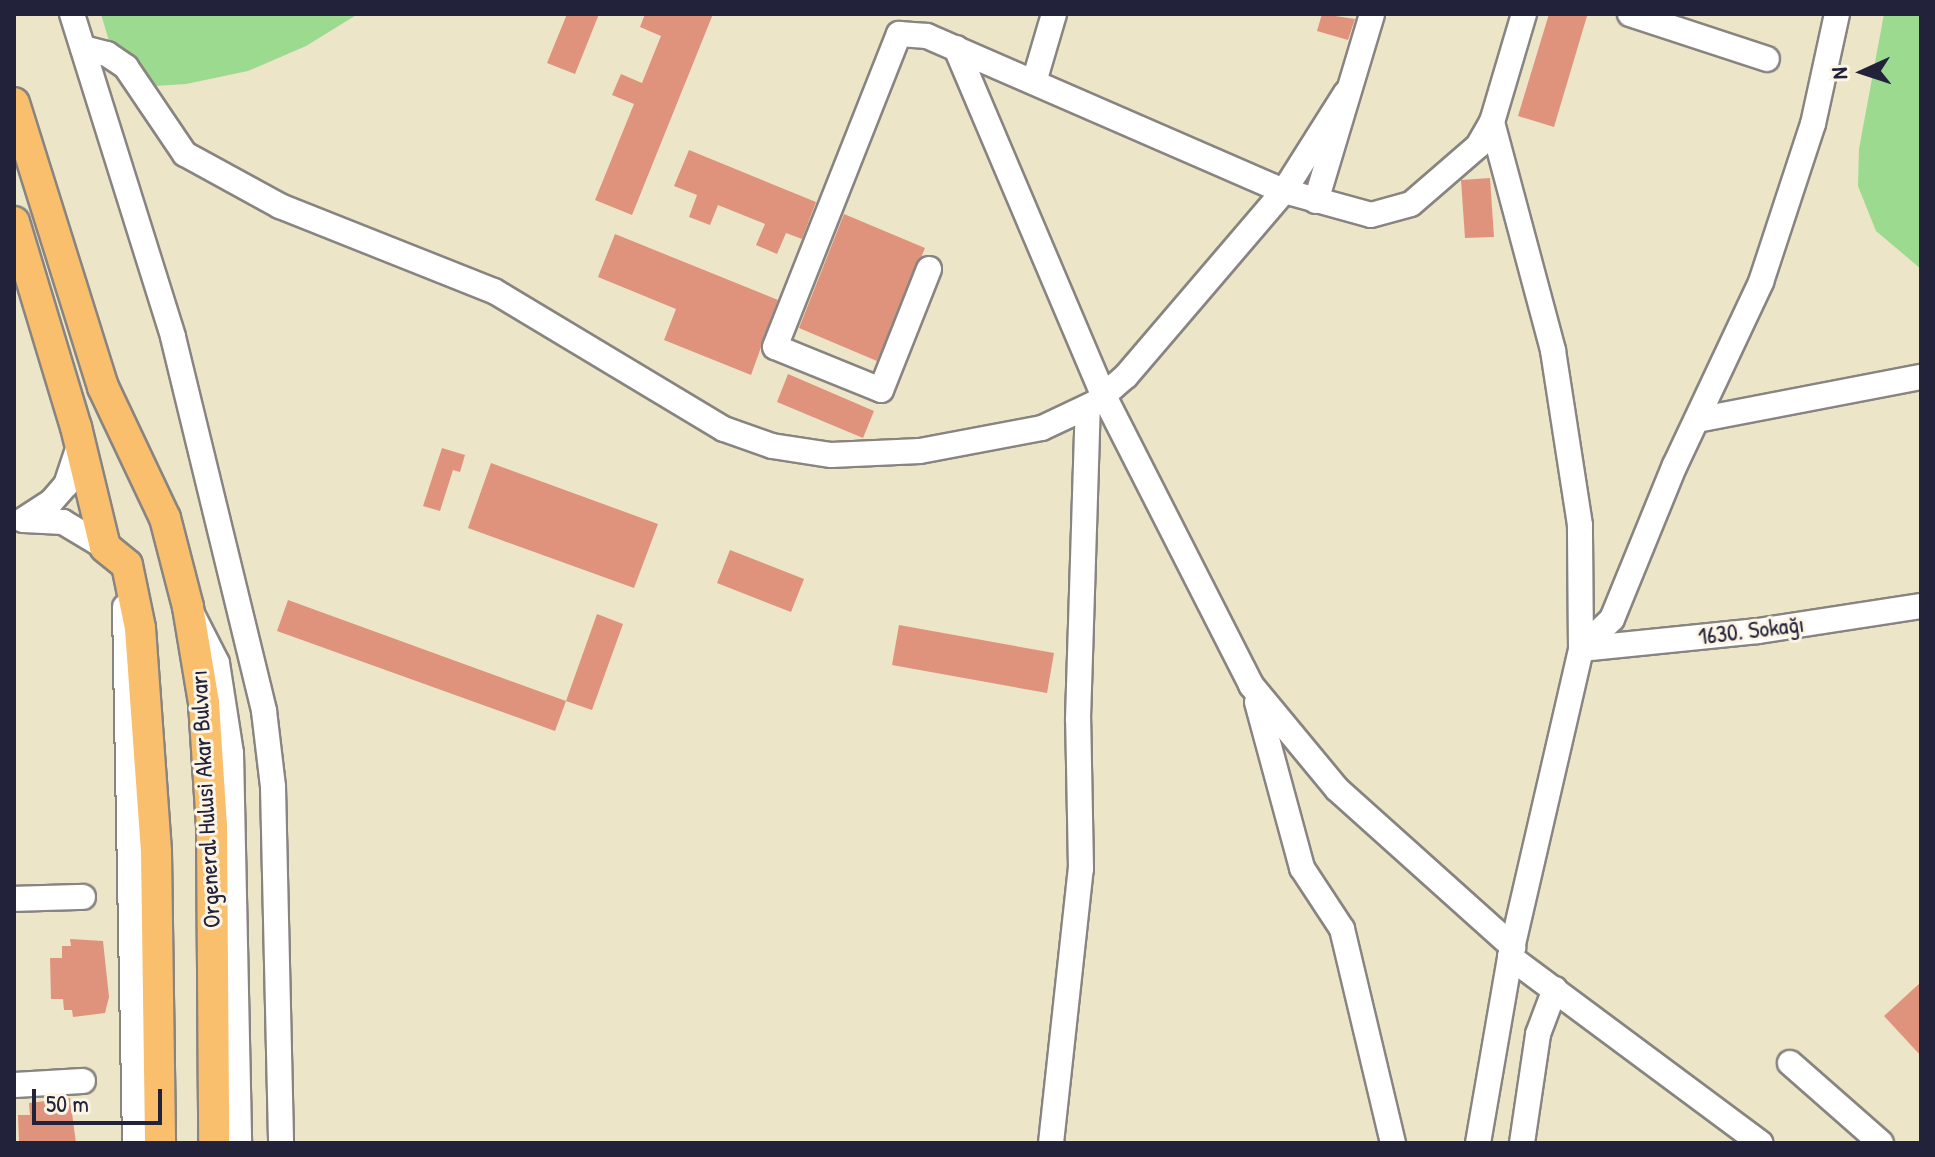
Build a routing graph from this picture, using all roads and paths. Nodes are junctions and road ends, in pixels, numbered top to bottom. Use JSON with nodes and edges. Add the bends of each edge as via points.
{"nodes":[{"id":1,"x":72,"y":14,"type":"edge"},
{"id":2,"x":1054,"y":14,"type":"edge"},
{"id":3,"x":1372,"y":14,"type":"edge"},
{"id":4,"x":1524,"y":14,"type":"edge"},
{"id":5,"x":1630,"y":14,"type":"edge"},
{"id":6,"x":1837,"y":14,"type":"edge"},
{"id":7,"x":930,"y":25,"type":"edge"},
{"id":8,"x":83,"y":48,"type":"junction"},
{"id":9,"x":956,"y":48,"type":"junction"},
{"id":10,"x":1767,"y":59,"type":"dead end"},
{"id":11,"x":1034,"y":82,"type":"junction"},
{"id":12,"x":1346,"y":93,"type":"junction"},
{"id":13,"x":14,"y":103,"type":"edge"},
{"id":14,"x":1492,"y":122,"type":"junction"},
{"id":15,"x":1284,"y":191,"type":"junction"},
{"id":16,"x":1316,"y":201,"type":"junction"},
{"id":17,"x":14,"y":222,"type":"edge"},
{"id":18,"x":929,"y":269,"type":"dead end"},
{"id":19,"x":1921,"y":377,"type":"edge"},
{"id":20,"x":1096,"y":402,"type":"junction"},
{"id":21,"x":1697,"y":420,"type":"junction"},
{"id":22,"x":80,"y":443,"type":"junction"},
{"id":23,"x":19,"y":521,"type":"edge"},
{"id":24,"x":116,"y":556,"type":"junction"},
{"id":25,"x":1921,"y":606,"type":"edge"},
{"id":26,"x":1581,"y":649,"type":"junction"},
{"id":27,"x":1251,"y":685,"type":"junction"},
{"id":28,"x":83,"y":897,"type":"dead end"},
{"id":29,"x":14,"y":899,"type":"edge"},
{"id":30,"x":1512,"y":952,"type":"junction"},
{"id":31,"x":1555,"y":989,"type":"junction"},
{"id":32,"x":1790,"y":1063,"type":"dead end"},
{"id":33,"x":83,"y":1081,"type":"dead end"},
{"id":34,"x":14,"y":1085,"type":"edge"},
{"id":35,"x":222,"y":1138,"type":"edge"},
{"id":36,"x":151,"y":1139,"type":"edge"},
{"id":37,"x":281,"y":1143,"type":"edge"},
{"id":38,"x":1051,"y":1143,"type":"edge"},
{"id":39,"x":1393,"y":1143,"type":"edge"},
{"id":40,"x":1478,"y":1143,"type":"edge"},
{"id":41,"x":1522,"y":1143,"type":"edge"},
{"id":42,"x":1760,"y":1143,"type":"edge"},
{"id":43,"x":1881,"y":1143,"type":"edge"}],
"edges":[{"from":1,"to":8,"type":"street"},
{"from":2,"to":11,"type":"street"},
{"from":3,"to":12,"type":"street"},
{"from":4,"to":14,"type":"street"},
{"from":5,"to":10,"type":"street"},
{"from":6,"to":21,"type":"street","via":[[1813,124],[1780,232]]},
{"from":7,"to":9,"type":"street"},
{"from":7,"to":18,"type":"street","via":[[899,34],[775,347],[881,390]]},
{"from":8,"to":20,"type":"street","via":[[107,54],[126,67],[185,154],[280,206],[494,291],[702,419],[746,438],[815,454],[891,455],[1042,428]]},
{"from":8,"to":37,"type":"street","via":[[196,421],[264,711],[273,787]]},
{"from":9,"to":11,"type":"street"},
{"from":9,"to":20,"type":"street"},
{"from":11,"to":15,"type":"street"},
{"from":12,"to":15,"type":"street"},
{"from":12,"to":16,"type":"street"},
{"from":13,"to":35,"type":"main road","name":"Orgeneral Hulusi Akar Bulvarı","via":[[103,387],[165,518],[188,607],[204,703],[212,826]]},
{"from":14,"to":16,"type":"street","via":[[1459,168],[1398,210],[1358,214]]},
{"from":14,"to":26,"type":"street","via":[[1553,350],[1580,525]]},
{"from":15,"to":16,"type":"street"},
{"from":15,"to":20,"type":"street"},
{"from":17,"to":22,"type":"main road","name":"Orgeneral Hulusi Akar Bulvarı"},
{"from":19,"to":21,"type":"street"},
{"from":20,"to":27,"type":"street"},
{"from":20,"to":38,"type":"street","via":[[1078,719],[1081,869]]},
{"from":21,"to":26,"type":"street","via":[[1612,619]]},
{"from":22,"to":23,"type":"street","via":[[66,485]]},
{"from":22,"to":24,"type":"main road","name":"Orgeneral Hulusi Akar Bulvarı"},
{"from":23,"to":24,"type":"street","via":[[63,522]]},
{"from":24,"to":36,"type":"main road","name":"Orgeneral Hulusi Akar Bulvarı","via":[[151,717]]},
{"from":25,"to":26,"type":"street","name":"1630. Sokağı","via":[[1758,631]]},
{"from":26,"to":30,"type":"street"},
{"from":27,"to":30,"type":"street","via":[[1337,789]]},
{"from":27,"to":39,"type":"street","via":[[1302,868],[1342,929]]},
{"from":28,"to":29,"type":"street"},
{"from":30,"to":31,"type":"street"},
{"from":30,"to":40,"type":"street"},
{"from":31,"to":41,"type":"street","via":[[1538,1034]]},
{"from":31,"to":42,"type":"street"},
{"from":32,"to":43,"type":"street"},
{"from":33,"to":34,"type":"street"}]}
